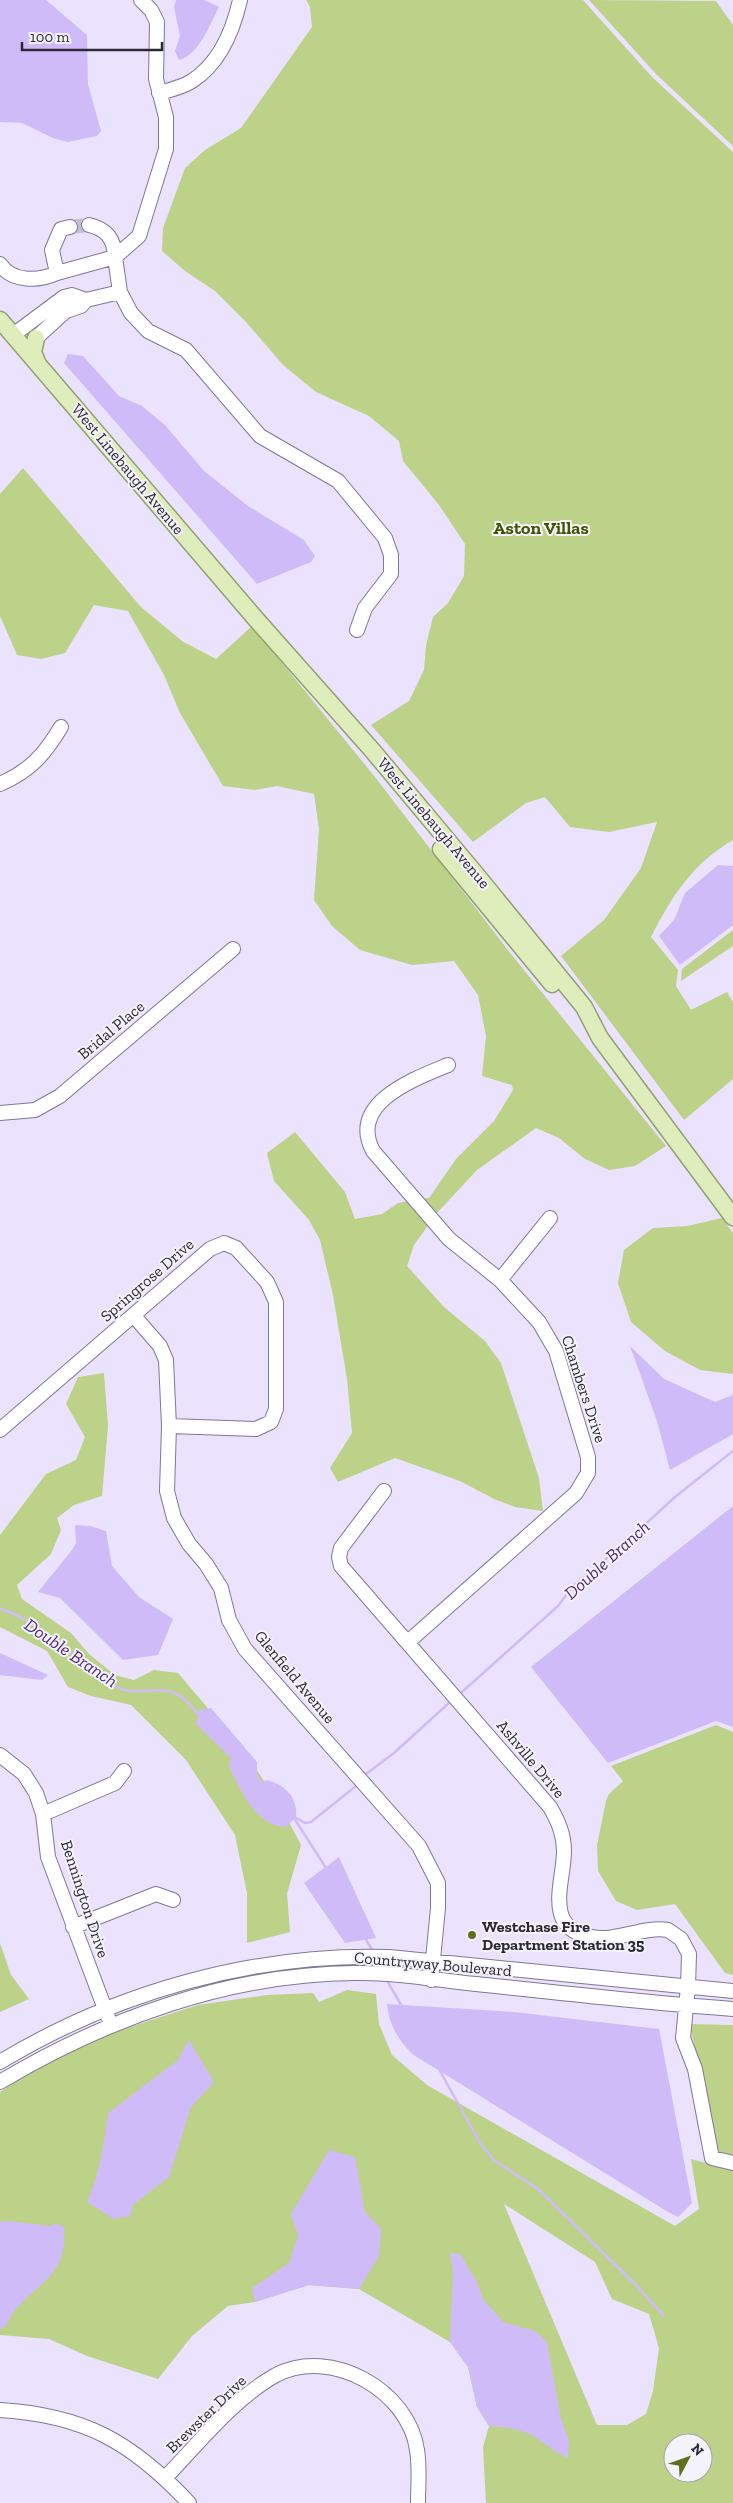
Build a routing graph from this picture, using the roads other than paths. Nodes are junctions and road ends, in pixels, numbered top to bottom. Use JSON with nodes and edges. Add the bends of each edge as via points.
{"nodes":[{"id":1,"x":141,"y":0,"type":"edge"},
{"id":2,"x":240,"y":0,"type":"edge"},
{"id":3,"x":159,"y":93,"type":"junction"},
{"id":4,"x":89,"y":225,"type":"tunnel mouth"},
{"id":5,"x":70,"y":227,"type":"tunnel mouth"},
{"id":6,"x":115,"y":257,"type":"junction"},
{"id":7,"x":0,"y":264,"type":"edge"},
{"id":8,"x":57,"y":273,"type":"junction"},
{"id":9,"x":120,"y":292,"type":"junction"},
{"id":10,"x":86,"y":300,"type":"junction"},
{"id":11,"x":0,"y":320,"type":"edge"},
{"id":12,"x":13,"y":335,"type":"junction"},
{"id":13,"x":36,"y":338,"type":"joint"},
{"id":14,"x":38,"y":364,"type":"junction"},
{"id":15,"x":357,"y":630,"type":"dead end"},
{"id":16,"x":61,"y":727,"type":"dead end"},
{"id":17,"x":0,"y":784,"type":"edge"},
{"id":18,"x":232,"y":949,"type":"dead end"},
{"id":19,"x":448,"y":1065,"type":"dead end"},
{"id":20,"x":0,"y":1113,"type":"edge"},
{"id":21,"x":733,"y":1217,"type":"edge"},
{"id":22,"x":550,"y":1218,"type":"dead end"},
{"id":23,"x":500,"y":1280,"type":"junction"},
{"id":24,"x":134,"y":1316,"type":"junction"},
{"id":25,"x":168,"y":1426,"type":"junction"},
{"id":26,"x":0,"y":1430,"type":"edge"},
{"id":27,"x":384,"y":1491,"type":"dead end"},
{"id":28,"x":408,"y":1642,"type":"junction"},
{"id":29,"x":0,"y":1755,"type":"edge"},
{"id":30,"x":124,"y":1771,"type":"dead end"},
{"id":31,"x":43,"y":1814,"type":"junction"},
{"id":32,"x":173,"y":1900,"type":"dead end"},
{"id":33,"x":73,"y":1927,"type":"junction"},
{"id":34,"x":433,"y":1961,"type":"junction"},
{"id":35,"x":286,"y":1978,"type":"junction"},
{"id":36,"x":431,"y":1980,"type":"junction"},
{"id":37,"x":688,"y":1987,"type":"junction"},
{"id":38,"x":302,"y":1988,"type":"dead end"},
{"id":39,"x":733,"y":1990,"type":"edge"},
{"id":40,"x":686,"y":2006,"type":"junction"},
{"id":41,"x":104,"y":2008,"type":"junction"},
{"id":42,"x":733,"y":2009,"type":"edge"},
{"id":43,"x":112,"y":2025,"type":"junction"},
{"id":44,"x":0,"y":2062,"type":"edge"},
{"id":45,"x":0,"y":2082,"type":"edge"},
{"id":46,"x":733,"y":2163,"type":"edge"},
{"id":47,"x":0,"y":2410,"type":"edge"},
{"id":48,"x":165,"y":2478,"type":"junction"},
{"id":49,"x":189,"y":2503,"type":"edge"},
{"id":50,"x":418,"y":2503,"type":"edge"}],
"edges":[{"from":1,"to":3,"type":"street","via":[[157,22],[156,79]]},
{"from":2,"to":3,"type":"street","via":[[226,44],[210,65],[192,81]]},
{"from":3,"to":6,"type":"street","via":[[166,117],[166,149],[139,236]]},
{"from":4,"to":6,"type":"street","via":[[107,232]]},
{"from":5,"to":8,"type":"street","via":[[61,229],[52,250]]},
{"from":6,"to":8,"type":"street"},
{"from":6,"to":9,"type":"street"},
{"from":7,"to":8,"type":"street","via":[[16,277],[46,278]]},
{"from":9,"to":10,"type":"street"},
{"from":9,"to":15,"type":"street","via":[[131,313],[148,331],[186,350],[260,436],[338,481],[385,538],[391,555],[391,574],[365,608]]},
{"from":10,"to":12,"type":"street","via":[[72,295],[64,297]]},
{"from":10,"to":13,"type":"street","via":[[81,306],[66,311]]},
{"from":11,"to":12,"type":"main road","name":"West Linebaugh Avenue"},
{"from":12,"to":14,"type":"main road","name":"West Linebaugh Avenue"},
{"from":13,"to":14,"type":"main road","via":[[33,352]]},
{"from":14,"to":21,"type":"main road","name":"West Linebaugh Avenue","via":[[255,618],[277,649],[508,923],[584,1007],[600,1038]]},
{"from":16,"to":17,"type":"street","via":[[45,753]]},
{"from":18,"to":20,"type":"street","name":"Bridal Place","via":[[60,1096],[35,1110]]},
{"from":19,"to":23,"type":"street","name":"Chambers Drive","via":[[402,1084],[370,1114],[367,1139],[373,1152],[449,1239]]},
{"from":22,"to":23,"type":"street"},
{"from":23,"to":28,"type":"street","name":"Chambers Drive","via":[[532,1312],[551,1341],[588,1457],[588,1473],[576,1493]]},
{"from":24,"to":25,"type":"street","name":"Glenfield Avenue","via":[[160,1346],[166,1360]]},
{"from":24,"to":25,"type":"street","name":"Springrose Drive","via":[[210,1249],[224,1243],[236,1248],[267,1282],[276,1302],[276,1409],[271,1422],[256,1429]]},
{"from":24,"to":26,"type":"street","name":"Springrose Drive"},
{"from":25,"to":34,"type":"street","name":"Glenfield Avenue","via":[[167,1491],[174,1518],[221,1588],[229,1620],[246,1649],[419,1846],[438,1883]]},
{"from":27,"to":28,"type":"street","name":"Ashville Drive","via":[[341,1548],[339,1557],[341,1566],[355,1584]]},
{"from":28,"to":37,"type":"street","name":"Ashville Drive","via":[[550,1807],[559,1822],[564,1850],[558,1899],[563,1919],[576,1932],[592,1938],[662,1929],[675,1934],[689,1954]]},
{"from":29,"to":31,"type":"street","name":"Bennington Drive","via":[[24,1774],[36,1793]]},
{"from":30,"to":31,"type":"street","via":[[115,1783]]},
{"from":31,"to":33,"type":"street","name":"Bennington Drive","via":[[48,1857]]},
{"from":32,"to":33,"type":"street","via":[[156,1894]]},
{"from":33,"to":41,"type":"street","name":"Bennington Drive"},
{"from":34,"to":36,"type":"street","name":"Glenfield Avenue"},
{"from":34,"to":37,"type":"street","name":"Countryway Boulevard"},
{"from":34,"to":41,"type":"street","name":"Countryway Boulevard","via":[[355,1956],[298,1959],[196,1980]]},
{"from":35,"to":36,"type":"street","name":"Countryway Boulevard","via":[[355,1973]]},
{"from":35,"to":38,"type":"street","via":[[296,1980]]},
{"from":35,"to":43,"type":"street","name":"Countryway Boulevard","via":[[174,2002]]},
{"from":36,"to":40,"type":"street","name":"Countryway Boulevard"},
{"from":37,"to":39,"type":"street","name":"Countryway Boulevard"},
{"from":37,"to":40,"type":"street","name":"Ashville Drive"},
{"from":40,"to":42,"type":"street","name":"Countryway Boulevard"},
{"from":40,"to":46,"type":"street","name":"Ashville Drive","via":[[683,2038],[695,2069],[712,2158]]},
{"from":41,"to":43,"type":"street","name":"Bennington Drive"},
{"from":41,"to":44,"type":"street","name":"Countryway Boulevard","via":[[57,2029]]},
{"from":43,"to":45,"type":"street","name":"Countryway Boulevard","via":[[58,2049]]},
{"from":47,"to":48,"type":"street","via":[[32,2412],[96,2431],[136,2453]]},
{"from":48,"to":49,"type":"street"},
{"from":48,"to":50,"type":"street","name":"Brewster Drive","via":[[252,2390],[279,2374],[306,2367],[334,2368],[361,2376],[384,2392],[405,2418],[417,2449]]}]}
